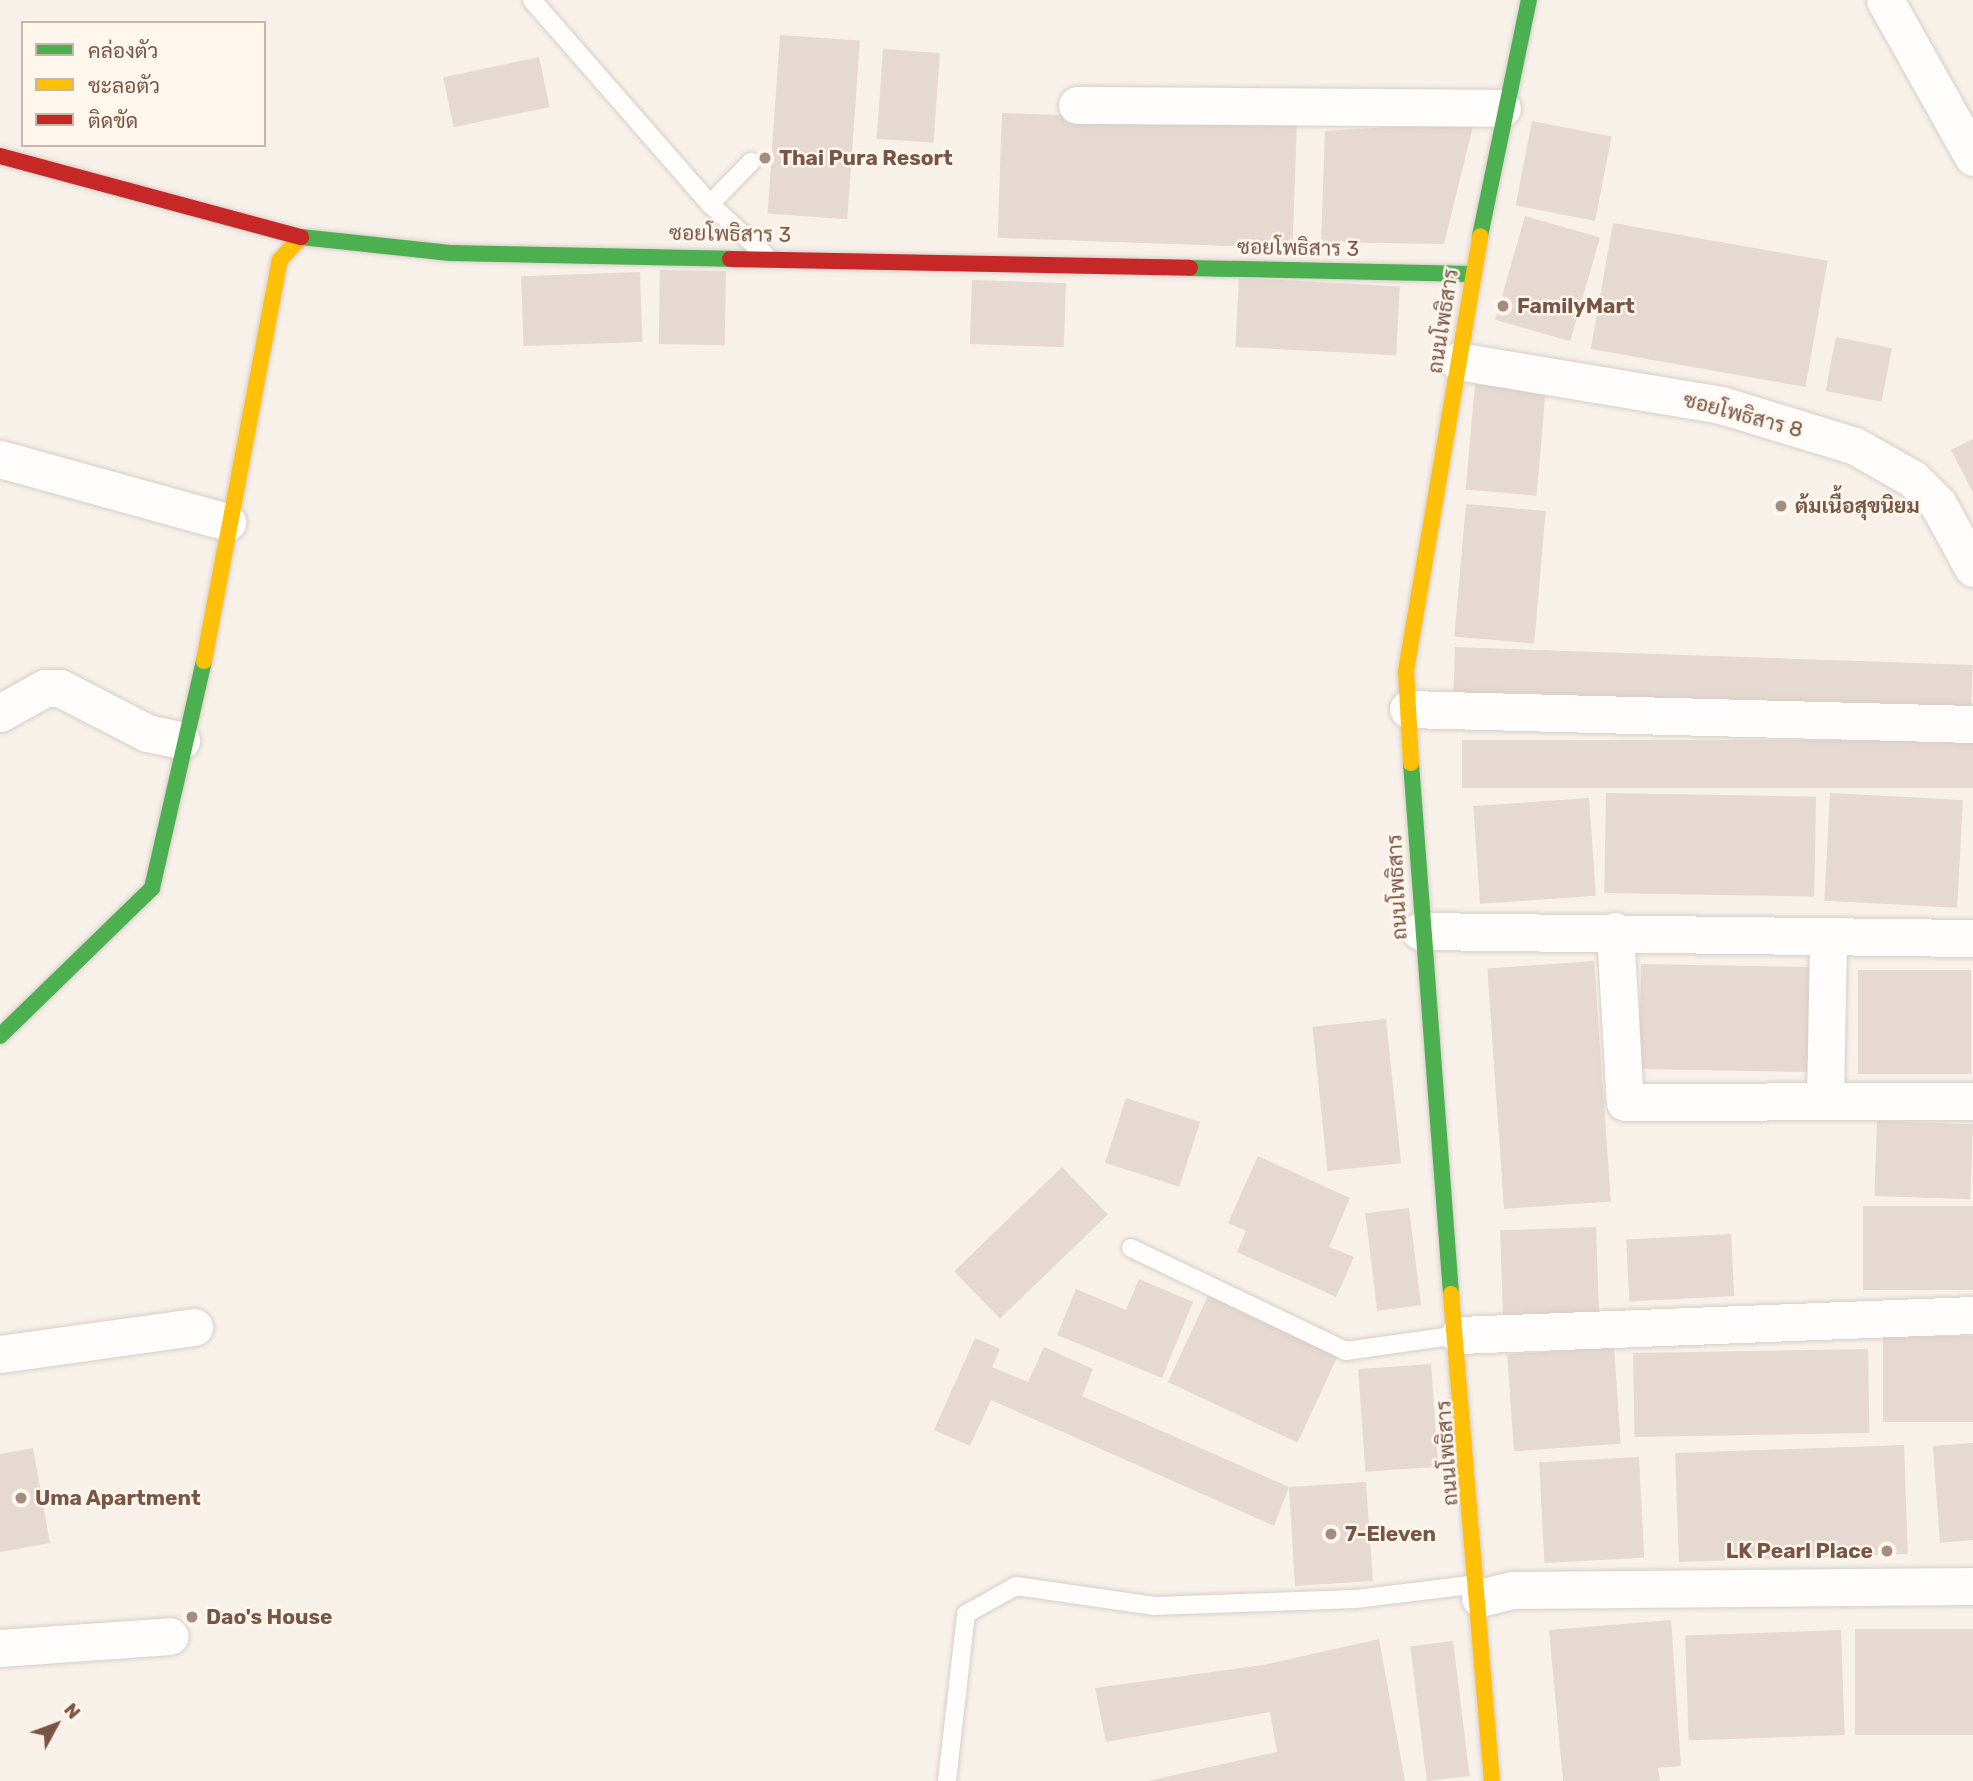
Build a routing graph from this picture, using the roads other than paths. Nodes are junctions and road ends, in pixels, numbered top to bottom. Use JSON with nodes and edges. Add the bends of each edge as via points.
{"nodes":[{"id":1,"x":532,"y":0,"type":"edge"},
{"id":2,"x":1530,"y":0,"type":"edge"},
{"id":3,"x":1885,"y":0,"type":"edge"},
{"id":4,"x":1077,"y":106,"type":"dead end"},
{"id":5,"x":1502,"y":108,"type":"junction"},
{"id":6,"x":0,"y":156,"type":"edge"},
{"id":7,"x":1973,"y":158,"type":"edge"},
{"id":8,"x":751,"y":162,"type":"dead end"},
{"id":9,"x":710,"y":204,"type":"junction"},
{"id":10,"x":300,"y":237,"type":"junction"},
{"id":11,"x":765,"y":255,"type":"junction"},
{"id":12,"x":1472,"y":274,"type":"junction"},
{"id":13,"x":1458,"y":361,"type":"junction"},
{"id":14,"x":0,"y":459,"type":"edge"},
{"id":15,"x":227,"y":522,"type":"junction"},
{"id":16,"x":1973,"y":568,"type":"edge"},
{"id":17,"x":1408,"y":709,"type":"junction"},
{"id":18,"x":0,"y":713,"type":"edge"},
{"id":19,"x":1973,"y":724,"type":"edge"},
{"id":20,"x":181,"y":740,"type":"junction"},
{"id":21,"x":1615,"y":930,"type":"junction"},
{"id":22,"x":1420,"y":931,"type":"junction"},
{"id":23,"x":1828,"y":937,"type":"junction"},
{"id":24,"x":1973,"y":939,"type":"edge"},
{"id":25,"x":0,"y":1036,"type":"edge"},
{"id":26,"x":1825,"y":1099,"type":"junction"},
{"id":27,"x":1973,"y":1101,"type":"edge"},
{"id":28,"x":1131,"y":1248,"type":"dead end"},
{"id":29,"x":1973,"y":1315,"type":"edge"},
{"id":30,"x":194,"y":1327,"type":"dead end"},
{"id":31,"x":1458,"y":1335,"type":"junction"},
{"id":32,"x":0,"y":1354,"type":"edge"},
{"id":33,"x":1973,"y":1586,"type":"edge"},
{"id":34,"x":1479,"y":1591,"type":"junction"},
{"id":35,"x":170,"y":1636,"type":"dead end"},
{"id":36,"x":0,"y":1648,"type":"edge"},
{"id":37,"x":947,"y":1781,"type":"edge"},
{"id":38,"x":1492,"y":1781,"type":"edge"}],
"edges":[{"from":1,"to":9,"type":"lane"},
{"from":2,"to":5,"type":"street","name":"ถนนโพธิสาร"},
{"from":3,"to":7,"type":"street"},
{"from":4,"to":5,"type":"street"},
{"from":5,"to":12,"type":"street","name":"ถนนโพธิสาร"},
{"from":6,"to":10,"type":"street","name":"ซอยโพธิสาร 3"},
{"from":8,"to":9,"type":"lane"},
{"from":9,"to":11,"type":"lane"},
{"from":10,"to":11,"type":"street","name":"ซอยโพธิสาร 3","via":[[450,253]]},
{"from":10,"to":15,"type":"street","via":[[280,260]]},
{"from":11,"to":12,"type":"street","name":"ซอยโพธิสาร 3"},
{"from":12,"to":13,"type":"street","name":"ถนนโพธิสาร"},
{"from":13,"to":16,"type":"street","name":"ซอยโพธิสาร 8","via":[[1721,405],[1855,446],[1913,479],[1930,496]]},
{"from":13,"to":17,"type":"street","name":"ถนนโพธิสาร","via":[[1406,671]]},
{"from":14,"to":15,"type":"street"},
{"from":15,"to":20,"type":"street","via":[[215,623]]},
{"from":17,"to":19,"type":"street"},
{"from":17,"to":22,"type":"street","name":"ถนนโพธิสาร"},
{"from":18,"to":20,"type":"street","via":[[45,688],[60,688],[147,733]]},
{"from":20,"to":25,"type":"street","via":[[152,888]]},
{"from":21,"to":22,"type":"street"},
{"from":21,"to":23,"type":"street"},
{"from":21,"to":26,"type":"street","via":[[1625,1102]]},
{"from":22,"to":31,"type":"street","name":"ถนนโพธิสาร"},
{"from":23,"to":24,"type":"street"},
{"from":23,"to":26,"type":"street"},
{"from":26,"to":27,"type":"street"},
{"from":28,"to":31,"type":"lane","via":[[1346,1352]]},
{"from":29,"to":31,"type":"street"},
{"from":30,"to":32,"type":"street"},
{"from":31,"to":34,"type":"street","name":"ถนนโพธิสาร"},
{"from":33,"to":34,"type":"street"},
{"from":34,"to":37,"type":"lane","via":[[1155,1606],[1016,1586],[966,1614]]},
{"from":34,"to":38,"type":"street","name":"ถนนโพธิสาร"},
{"from":35,"to":36,"type":"street"}]}
